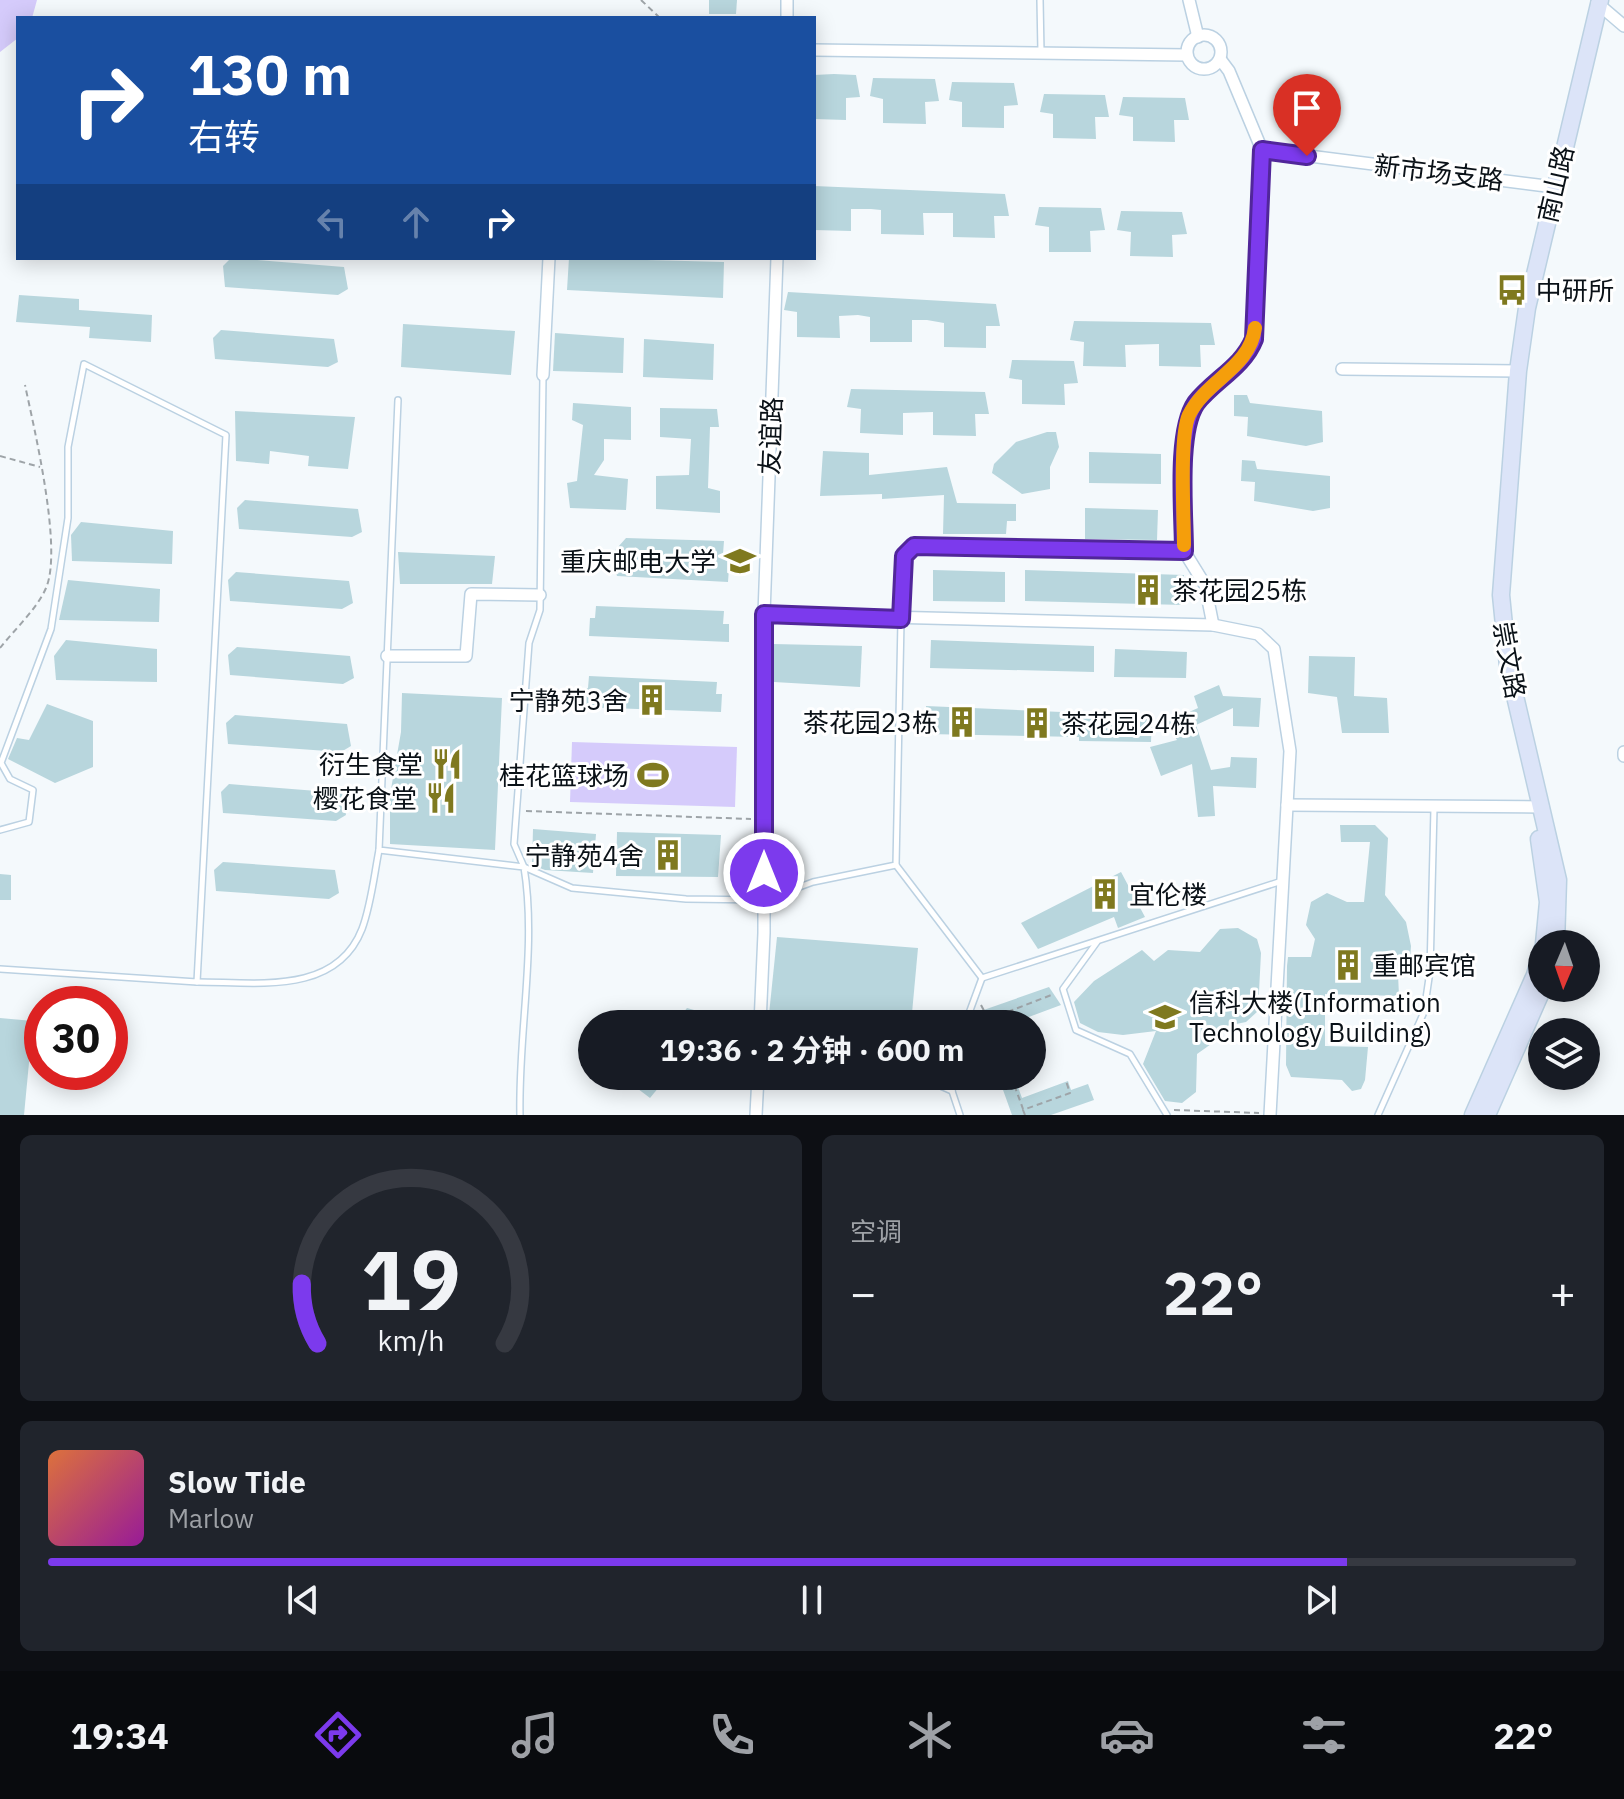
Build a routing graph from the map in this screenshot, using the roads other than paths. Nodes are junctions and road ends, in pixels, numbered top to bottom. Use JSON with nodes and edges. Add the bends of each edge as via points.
{"nodes":[{"id":1,"x":1040,"y":0,"type":"edge"},
{"id":2,"x":1189,"y":0,"type":"edge"},
{"id":3,"x":1595,"y":1,"type":"edge"},
{"id":4,"x":1624,"y":26,"type":"edge"},
{"id":5,"x":1198,"y":37,"type":"junction"},
{"id":6,"x":816,"y":50,"type":"edge"},
{"id":7,"x":1041,"y":53,"type":"junction"},
{"id":8,"x":1187,"y":55,"type":"junction"},
{"id":9,"x":1220,"y":59,"type":"junction"},
{"id":10,"x":1262,"y":150,"type":"junction"},
{"id":11,"x":1548,"y":186,"type":"junction"},
{"id":12,"x":549,"y":260,"type":"edge"},
{"id":13,"x":777,"y":260,"type":"edge"},
{"id":14,"x":1342,"y":369,"type":"dead end"},
{"id":15,"x":1514,"y":371,"type":"junction"},
{"id":16,"x":543,"y":375,"type":"joint"},
{"id":17,"x":398,"y":400,"type":"dead end"},
{"id":18,"x":1184,"y":551,"type":"junction"},
{"id":19,"x":540,"y":595,"type":"junction"},
{"id":20,"x":764,"y":614,"type":"junction"},
{"id":21,"x":901,"y":619,"type":"junction"},
{"id":22,"x":1213,"y":625,"type":"junction"},
{"id":23,"x":387,"y":656,"type":"junction"},
{"id":24,"x":1287,"y":805,"type":"junction"},
{"id":25,"x":1538,"y":807,"type":"junction"},
{"id":26,"x":1434,"y":808,"type":"junction"},
{"id":27,"x":0,"y":830,"type":"edge"},
{"id":28,"x":379,"y":850,"type":"junction"},
{"id":29,"x":896,"y":865,"type":"junction"},
{"id":30,"x":524,"y":867,"type":"junction"},
{"id":31,"x":1283,"y":881,"type":"junction"},
{"id":32,"x":764,"y":900,"type":"junction"},
{"id":33,"x":1545,"y":930,"type":"edge"},
{"id":34,"x":1557,"y":930,"type":"edge"},
{"id":35,"x":1098,"y":941,"type":"junction"},
{"id":36,"x":0,"y":969,"type":"edge"},
{"id":37,"x":982,"y":978,"type":"junction"},
{"id":38,"x":197,"y":982,"type":"junction"},
{"id":39,"x":1528,"y":991,"type":"edge"},
{"id":40,"x":1537,"y":1002,"type":"edge"},
{"id":41,"x":760,"y":1010,"type":"edge"},
{"id":42,"x":970,"y":1010,"type":"edge"},
{"id":43,"x":757,"y":1090,"type":"edge"},
{"id":44,"x":952,"y":1091,"type":"edge"},
{"id":45,"x":1166,"y":1112,"type":"edge"},
{"id":46,"x":1270,"y":1114,"type":"edge"},
{"id":47,"x":520,"y":1115,"type":"edge"},
{"id":48,"x":756,"y":1115,"type":"edge"},
{"id":49,"x":960,"y":1115,"type":"edge"},
{"id":50,"x":1378,"y":1115,"type":"edge"},
{"id":51,"x":1473,"y":1115,"type":"edge"},
{"id":52,"x":1487,"y":1115,"type":"edge"}],
"edges":[{"from":1,"to":7,"type":"lane"},
{"from":2,"to":5,"type":"street"},
{"from":3,"to":4,"type":"street"},
{"from":3,"to":11,"type":"main road","name":"南山路"},
{"from":5,"to":8,"type":"street"},
{"from":5,"to":9,"type":"street","via":[[1209,36],[1218,43]]},
{"from":6,"to":7,"type":"street"},
{"from":7,"to":8,"type":"street"},
{"from":8,"to":9,"type":"street","via":[[1202,69]]},
{"from":9,"to":10,"type":"street"},
{"from":10,"to":11,"type":"street","name":"新市场支路"},
{"from":10,"to":18,"type":"street","via":[[1254,339],[1244,357],[1196,404],[1186,423]]},
{"from":11,"to":15,"type":"main road","name":"南山路","via":[[1518,305]]},
{"from":12,"to":16,"type":"street"},
{"from":13,"to":20,"type":"street","name":"友谊路"},
{"from":14,"to":15,"type":"street"},
{"from":15,"to":25,"type":"main road","name":"崇文路","via":[[1493,619],[1500,668]]},
{"from":16,"to":19,"type":"lane"},
{"from":17,"to":23,"type":"lane"},
{"from":18,"to":21,"type":"street","via":[[914,546],[904,556]]},
{"from":18,"to":22,"type":"street","via":[[1205,585]]},
{"from":19,"to":23,"type":"street","via":[[471,594],[466,656]]},
{"from":19,"to":30,"type":"lane","via":[[529,643],[514,844]]},
{"from":20,"to":21,"type":"street"},
{"from":20,"to":32,"type":"street","name":"友谊路"},
{"from":21,"to":22,"type":"street"},
{"from":21,"to":29,"type":"lane"},
{"from":22,"to":24,"type":"street","via":[[1258,634],[1274,649],[1290,751]]},
{"from":23,"to":28,"type":"lane"},
{"from":24,"to":26,"type":"street"},
{"from":24,"to":31,"type":"street"},
{"from":25,"to":26,"type":"street"},
{"from":25,"to":33,"type":"main road","name":"崇文路","via":[[1547,883]]},
{"from":25,"to":34,"type":"main road","name":"崇文路","via":[[1559,890]]},
{"from":26,"to":50,"type":"lane","via":[[1424,1012]]},
{"from":27,"to":38,"type":"lane","via":[[29,822],[33,790],[10,779],[1,763],[51,629],[68,518],[68,447],[84,364],[226,435]]},
{"from":28,"to":30,"type":"lane"},
{"from":28,"to":38,"type":"lane","via":[[361,930],[345,957],[322,974],[299,981]]},
{"from":29,"to":32,"type":"lane","via":[[813,882]]},
{"from":29,"to":37,"type":"lane"},
{"from":30,"to":32,"type":"lane","via":[[572,888]]},
{"from":30,"to":47,"type":"lane","via":[[531,909]]},
{"from":31,"to":35,"type":"lane"},
{"from":31,"to":46,"type":"street"},
{"from":32,"to":41,"type":"street","name":"友谊路"},
{"from":35,"to":37,"type":"lane"},
{"from":35,"to":45,"type":"lane","via":[[1063,989],[1076,1030],[1130,1054]]},
{"from":36,"to":38,"type":"lane"},
{"from":37,"to":42,"type":"lane"},
{"from":39,"to":51,"type":"main road"},
{"from":40,"to":52,"type":"main road"},
{"from":43,"to":48,"type":"street"},
{"from":44,"to":49,"type":"lane"}]}
